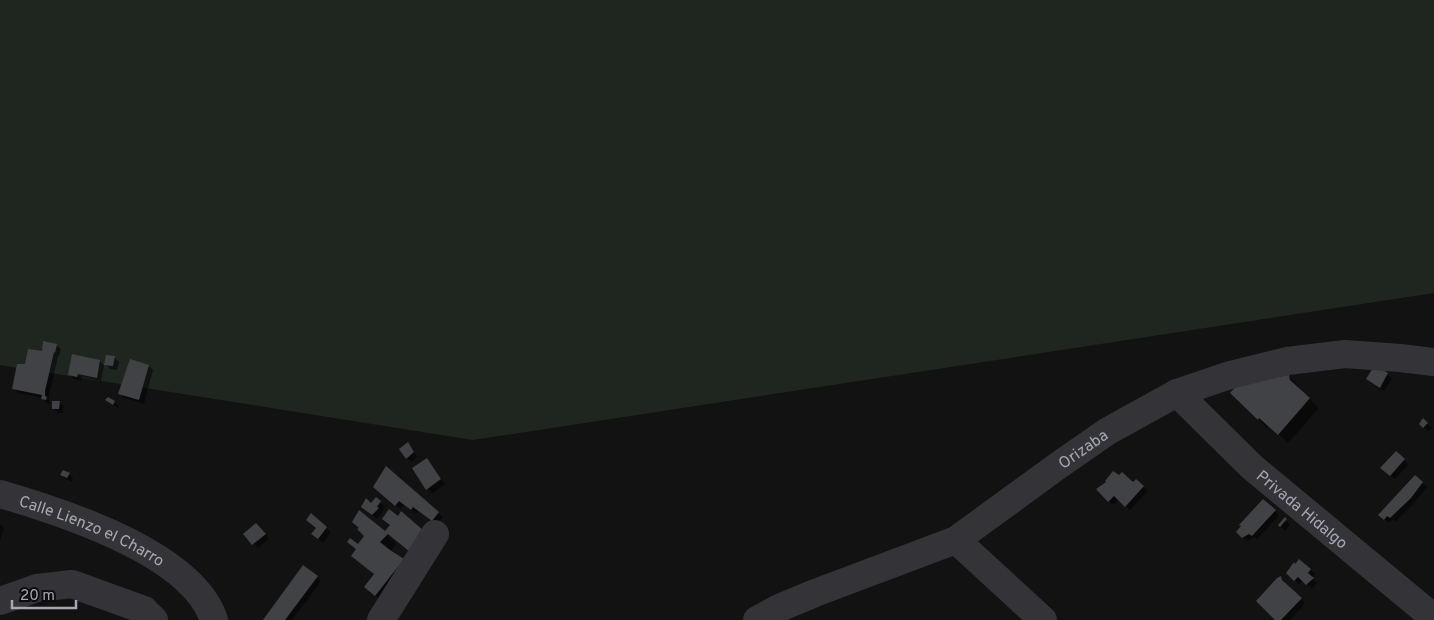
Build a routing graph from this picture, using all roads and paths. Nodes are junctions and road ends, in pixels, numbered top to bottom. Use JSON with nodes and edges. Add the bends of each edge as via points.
{"nodes":[{"id":1,"x":1434,"y":362,"type":"edge"},
{"id":2,"x":1177,"y":393,"type":"junction"},
{"id":3,"x":0,"y":494,"type":"edge"},
{"id":4,"x":435,"y":534,"type":"dead end"},
{"id":5,"x":956,"y":540,"type":"junction"},
{"id":6,"x":0,"y":601,"type":"edge"},
{"id":7,"x":1434,"y":618,"type":"edge"},
{"id":8,"x":154,"y":620,"type":"edge"},
{"id":9,"x":214,"y":620,"type":"edge"},
{"id":10,"x":380,"y":620,"type":"edge"},
{"id":11,"x":757,"y":620,"type":"edge"},
{"id":12,"x":1043,"y":620,"type":"edge"}],
"edges":[{"from":1,"to":2,"type":"street","name":"Orizaba","via":[[1345,354],[1268,366]]},
{"from":2,"to":5,"type":"street","name":"Orizaba","via":[[1108,431]]},
{"from":2,"to":7,"type":"street","name":"Privada Hidalgo","via":[[1252,467]]},
{"from":3,"to":9,"type":"street","name":"Calle Lienzo el Charro","via":[[41,506],[125,539],[172,568],[200,593]]},
{"from":4,"to":10,"type":"street"},
{"from":5,"to":11,"type":"street","name":"Orizaba","via":[[816,592]]},
{"from":5,"to":12,"type":"street"},
{"from":6,"to":8,"type":"street","via":[[37,588],[72,584],[144,610]]}]}
